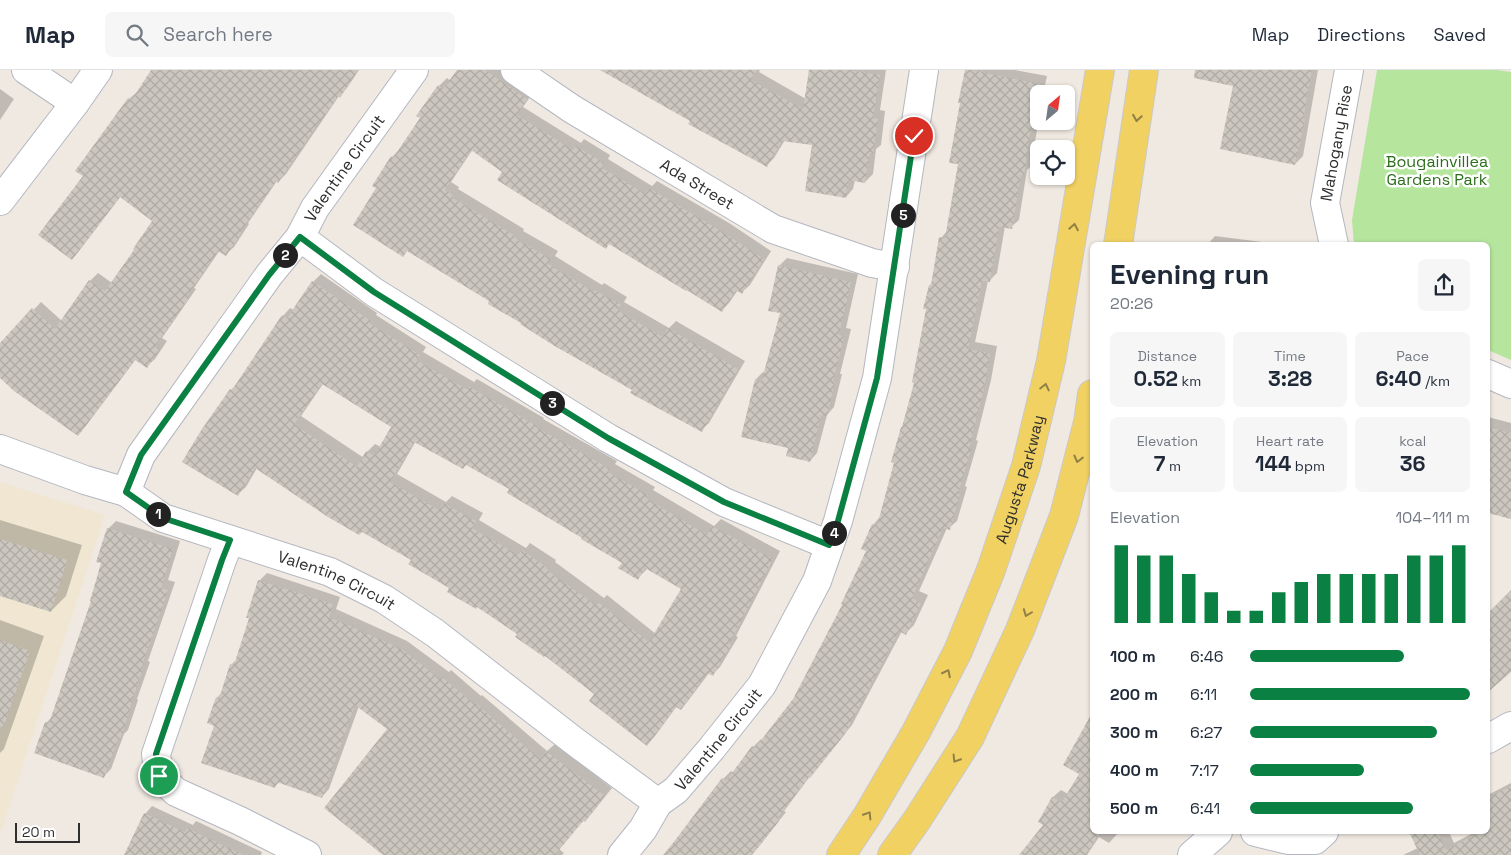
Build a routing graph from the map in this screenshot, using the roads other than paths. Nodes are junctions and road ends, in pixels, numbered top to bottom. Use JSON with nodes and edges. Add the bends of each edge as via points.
{"nodes":[{"id":1,"x":26,"y":70,"type":"edge"},
{"id":2,"x":98,"y":70,"type":"edge"},
{"id":3,"x":414,"y":70,"type":"edge"},
{"id":4,"x":515,"y":70,"type":"edge"},
{"id":5,"x":924,"y":70,"type":"edge"},
{"id":6,"x":1100,"y":70,"type":"edge"},
{"id":7,"x":1144,"y":70,"type":"edge"},
{"id":8,"x":1349,"y":70,"type":"edge"},
{"id":9,"x":75,"y":104,"type":"junction"},
{"id":10,"x":0,"y":202,"type":"edge"},
{"id":11,"x":300,"y":237,"type":"junction"},
{"id":12,"x":1118,"y":242,"type":"edge"},
{"id":13,"x":1333,"y":242,"type":"edge"},
{"id":14,"x":895,"y":267,"type":"junction"},
{"id":15,"x":1490,"y":375,"type":"edge"},
{"id":16,"x":1511,"y":384,"type":"edge"},
{"id":17,"x":1090,"y":408,"type":"edge"},
{"id":18,"x":0,"y":449,"type":"edge"},
{"id":19,"x":126,"y":492,"type":"junction"},
{"id":20,"x":230,"y":540,"type":"junction"},
{"id":21,"x":829,"y":545,"type":"junction"},
{"id":22,"x":1511,"y":726,"type":"edge"},
{"id":23,"x":1490,"y":738,"type":"edge"},
{"id":24,"x":658,"y":803,"type":"junction"},
{"id":25,"x":1216,"y":834,"type":"edge"},
{"id":26,"x":1263,"y":834,"type":"edge"},
{"id":27,"x":1322,"y":834,"type":"edge"},
{"id":28,"x":307,"y":855,"type":"edge"},
{"id":29,"x":622,"y":855,"type":"edge"},
{"id":30,"x":841,"y":855,"type":"edge"},
{"id":31,"x":892,"y":855,"type":"edge"},
{"id":32,"x":1192,"y":855,"type":"edge"}],
"edges":[{"from":1,"to":9,"type":"street"},
{"from":2,"to":9,"type":"street"},
{"from":3,"to":11,"type":"street","name":"Valentine Circuit","via":[[315,208]]},
{"from":4,"to":14,"type":"street","name":"Ada Street","via":[[572,109],[774,229],[872,263]]},
{"from":5,"to":14,"type":"street","name":"Valentine Circuit"},
{"from":30,"to":6,"type":"main road","name":"Augusta Parkway","one_way":true,"via":[[868,816],[958,651],[991,570],[1023,474],[1051,361]]},
{"from":7,"to":12,"type":"main road","one_way":true},
{"from":8,"to":13,"type":"street","name":"Mahogany Rise","via":[[1326,203]]},
{"from":9,"to":10,"type":"street"},
{"from":11,"to":19,"type":"street","name":"Valentine Circuit","via":[[269,275],[141,455]]},
{"from":11,"to":21,"type":"street","via":[[374,292],[608,438],[724,502]]},
{"from":14,"to":21,"type":"street","name":"Valentine Circuit","via":[[877,378]]},
{"from":15,"to":16,"type":"street"},
{"from":17,"to":31,"type":"main road","one_way":true,"via":[[1064,516],[1020,630],[970,737]]},
{"from":18,"to":19,"type":"street","name":"Valentine Circuit"},
{"from":19,"to":20,"type":"street","name":"Valentine Circuit","via":[[163,518]]},
{"from":20,"to":24,"type":"street","name":"Valentine Circuit","via":[[330,572],[384,599],[435,633]]},
{"from":20,"to":28,"type":"street","via":[[156,754],[159,776],[176,792]]},
{"from":21,"to":24,"type":"street","name":"Valentine Circuit","via":[[817,581],[762,685],[676,790]]},
{"from":22,"to":23,"type":"street"},
{"from":24,"to":29,"type":"street","via":[[644,830]]},
{"from":25,"to":32,"type":"street"},
{"from":26,"to":27,"type":"street","via":[[1288,840],[1315,840]]}]}
